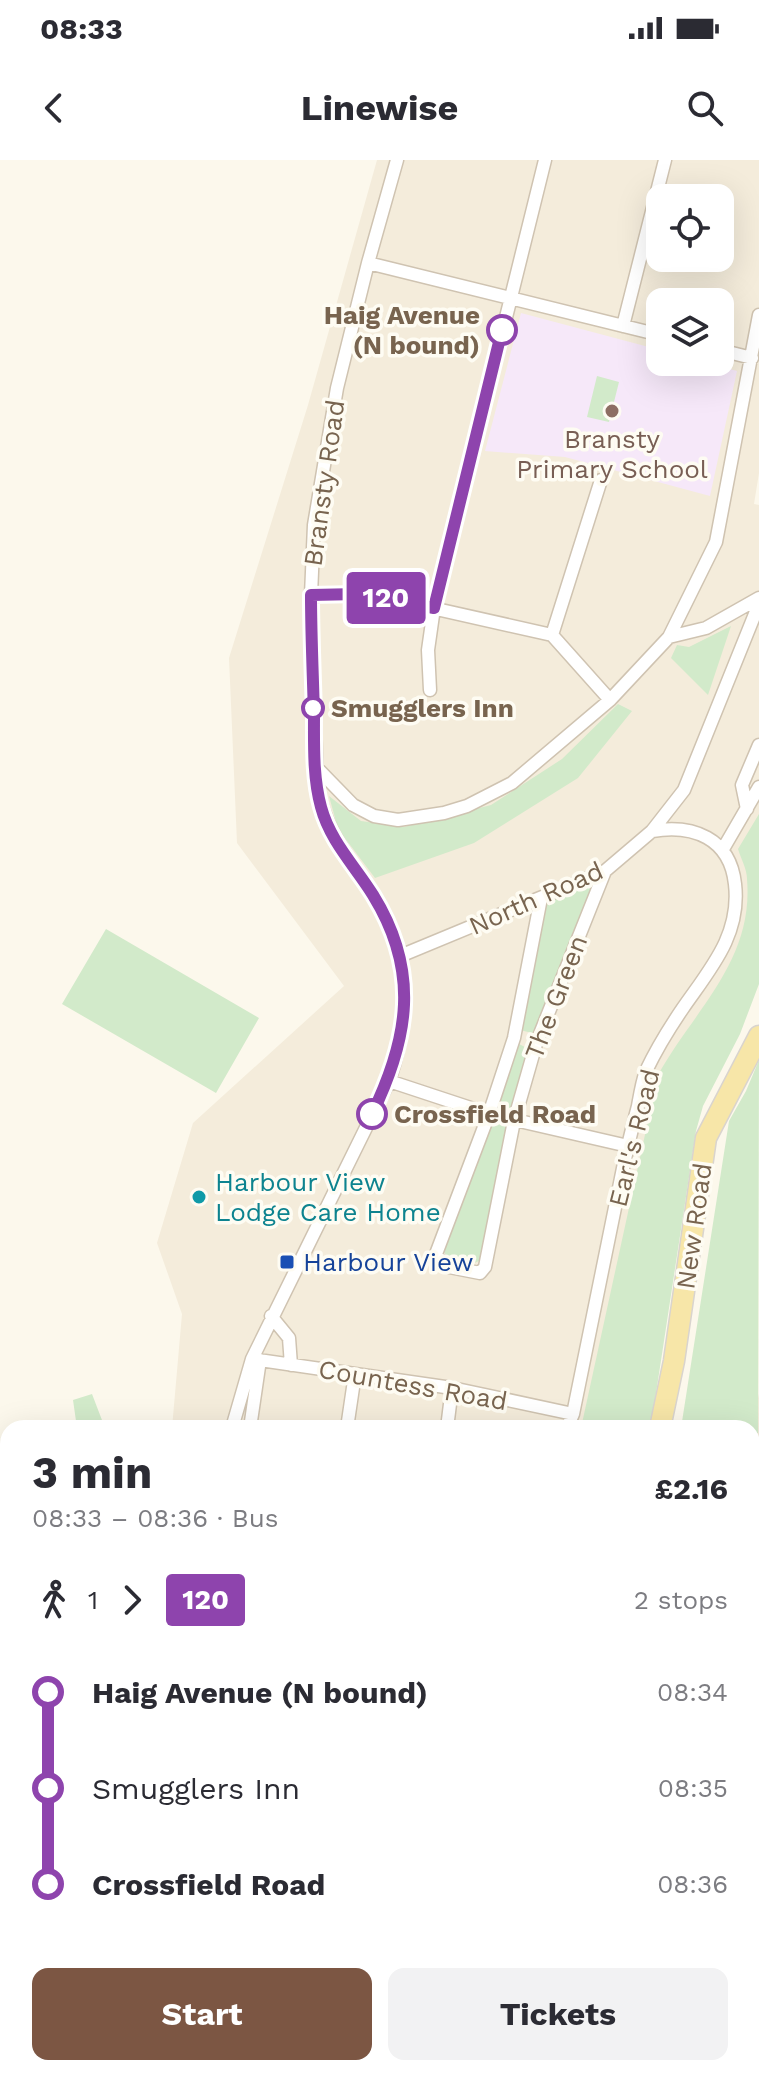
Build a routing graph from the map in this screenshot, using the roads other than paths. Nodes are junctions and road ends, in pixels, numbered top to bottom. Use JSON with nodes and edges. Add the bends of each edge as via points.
{"nodes":[{"id":1,"x":397,"y":160,"type":"edge"},
{"id":2,"x":545,"y":160,"type":"edge"},
{"id":3,"x":665,"y":160,"type":"edge"},
{"id":4,"x":368,"y":263,"type":"junction"},
{"id":5,"x":510,"y":298,"type":"junction"},
{"id":6,"x":759,"y":315,"type":"edge"},
{"id":7,"x":623,"y":326,"type":"junction"},
{"id":8,"x":646,"y":332,"type":"edge"},
{"id":9,"x":734,"y":354,"type":"edge"},
{"id":10,"x":752,"y":358,"type":"junction"},
{"id":11,"x":601,"y":480,"type":"dead end"},
{"id":12,"x":311,"y":595,"type":"junction"},
{"id":13,"x":759,"y":598,"type":"edge"},
{"id":14,"x":759,"y":604,"type":"edge"},
{"id":15,"x":434,"y":608,"type":"junction"},
{"id":16,"x":552,"y":635,"type":"junction"},
{"id":17,"x":669,"y":637,"type":"junction"},
{"id":18,"x":430,"y":690,"type":"dead end"},
{"id":19,"x":610,"y":700,"type":"junction"},
{"id":20,"x":759,"y":745,"type":"edge"},
{"id":21,"x":315,"y":766,"type":"junction"},
{"id":22,"x":759,"y":787,"type":"edge"},
{"id":23,"x":747,"y":809,"type":"junction"},
{"id":24,"x":652,"y":831,"type":"junction"},
{"id":25,"x":723,"y":849,"type":"junction"},
{"id":26,"x":605,"y":871,"type":"junction"},
{"id":27,"x":541,"y":898,"type":"junction"},
{"id":28,"x":400,"y":956,"type":"junction"},
{"id":29,"x":759,"y":1036,"type":"edge"},
{"id":30,"x":389,"y":1081,"type":"junction"},
{"id":31,"x":489,"y":1114,"type":"junction"},
{"id":32,"x":514,"y":1121,"type":"junction"},
{"id":33,"x":628,"y":1146,"type":"junction"},
{"id":34,"x":271,"y":1316,"type":"junction"},
{"id":35,"x":256,"y":1359,"type":"junction"},
{"id":36,"x":291,"y":1365,"type":"junction"},
{"id":37,"x":355,"y":1374,"type":"junction"},
{"id":38,"x":452,"y":1388,"type":"junction"},
{"id":39,"x":573,"y":1414,"type":"junction"},
{"id":40,"x":235,"y":1420,"type":"edge"},
{"id":41,"x":251,"y":1420,"type":"edge"},
{"id":42,"x":348,"y":1420,"type":"edge"},
{"id":43,"x":448,"y":1420,"type":"edge"},
{"id":44,"x":570,"y":1420,"type":"edge"},
{"id":45,"x":662,"y":1420,"type":"edge"}],
"edges":[{"from":1,"to":4,"type":"street","name":"Bransty Road"},
{"from":2,"to":5,"type":"street"},
{"from":3,"to":7,"type":"street"},
{"from":4,"to":5,"type":"street"},
{"from":4,"to":12,"type":"street","name":"Bransty Road","via":[[324,454]]},
{"from":5,"to":7,"type":"street"},
{"from":5,"to":15,"type":"street"},
{"from":6,"to":10,"type":"street"},
{"from":7,"to":8,"type":"street"},
{"from":9,"to":10,"type":"street"},
{"from":10,"to":17,"type":"street","via":[[716,542]]},
{"from":11,"to":16,"type":"street"},
{"from":12,"to":15,"type":"street","via":[[358,594]]},
{"from":12,"to":21,"type":"street","name":"Bransty Road"},
{"from":13,"to":17,"type":"street","via":[[706,628]]},
{"from":14,"to":24,"type":"street","name":"North Road","via":[[684,790]]},
{"from":15,"to":16,"type":"street"},
{"from":15,"to":18,"type":"street"},
{"from":16,"to":19,"type":"street"},
{"from":17,"to":19,"type":"street"},
{"from":19,"to":21,"type":"street","via":[[512,783],[444,813],[398,820],[363,812]]},
{"from":20,"to":23,"type":"street","via":[[742,785]]},
{"from":21,"to":28,"type":"street","name":"Bransty Road","via":[[321,809],[374,895]]},
{"from":22,"to":23,"type":"street"},
{"from":23,"to":25,"type":"street"},
{"from":24,"to":25,"type":"street","via":[[695,830]]},
{"from":24,"to":26,"type":"street","name":"North Road"},
{"from":25,"to":33,"type":"street","name":"Earl's Road","via":[[736,885],[727,943],[645,1073]]},
{"from":26,"to":27,"type":"street","name":"North Road"},
{"from":26,"to":32,"type":"street","name":"The Green","via":[[536,1044]]},
{"from":27,"to":28,"type":"street","name":"North Road"},
{"from":27,"to":31,"type":"street","name":"The Green","via":[[514,1038]]},
{"from":28,"to":30,"type":"street","name":"Bransty Road","via":[[404,1014]]},
{"from":29,"to":45,"type":"main road","name":"New Road","via":[[706,1138]]},
{"from":30,"to":31,"type":"street"},
{"from":30,"to":34,"type":"street","name":"Bransty Road"},
{"from":31,"to":32,"type":"street"},
{"from":31,"to":32,"type":"street","name":"The Green","via":[[436,1254],[444,1266],[473,1273],[485,1267]]},
{"from":32,"to":33,"type":"street"},
{"from":33,"to":39,"type":"street","name":"Earl's Road"},
{"from":34,"to":35,"type":"street","name":"Bransty Road"},
{"from":34,"to":36,"type":"street","via":[[289,1338]]},
{"from":35,"to":36,"type":"street","name":"Countess Road"},
{"from":35,"to":40,"type":"street","name":"Bransty Road"},
{"from":35,"to":41,"type":"street"},
{"from":36,"to":37,"type":"street","name":"Countess Road"},
{"from":37,"to":38,"type":"street","name":"Countess Road"},
{"from":37,"to":42,"type":"street"},
{"from":38,"to":39,"type":"street","name":"Countess Road"},
{"from":38,"to":43,"type":"street"},
{"from":39,"to":44,"type":"street","name":"Earl's Road"}]}
